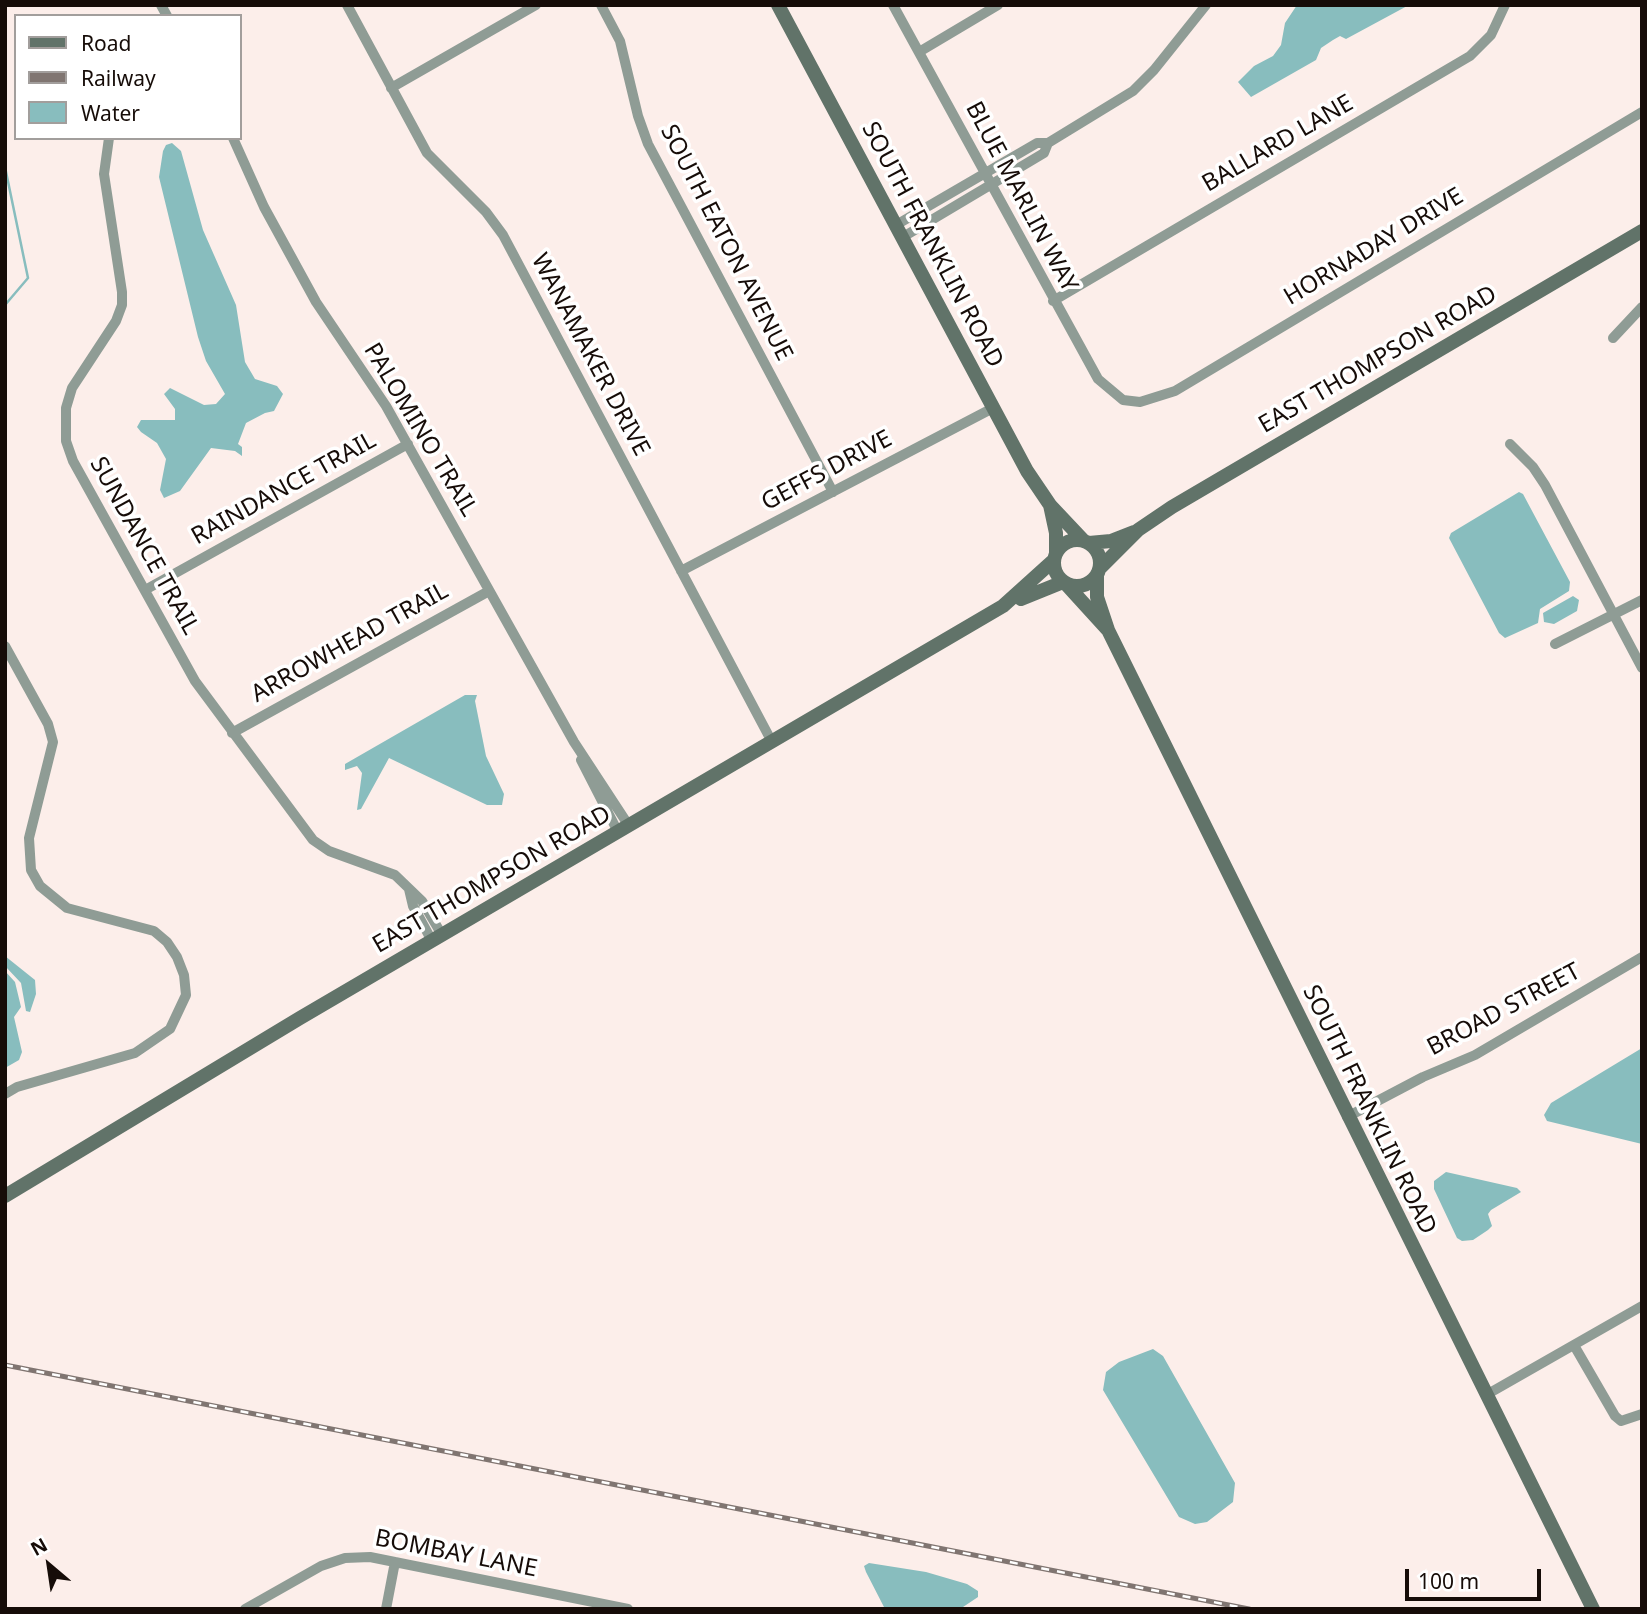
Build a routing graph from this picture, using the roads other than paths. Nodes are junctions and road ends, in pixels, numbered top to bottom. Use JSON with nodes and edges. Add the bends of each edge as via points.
{"nodes":[{"id":1,"x":347,"y":5,"type":"edge"},
{"id":2,"x":536,"y":5,"type":"edge"},
{"id":3,"x":601,"y":5,"type":"edge"},
{"id":4,"x":778,"y":5,"type":"edge"},
{"id":5,"x":893,"y":5,"type":"edge"},
{"id":6,"x":998,"y":5,"type":"edge"},
{"id":7,"x":1206,"y":5,"type":"edge"},
{"id":8,"x":1505,"y":5,"type":"edge"},
{"id":9,"x":919,"y":52,"type":"junction"},
{"id":10,"x":391,"y":88,"type":"junction"},
{"id":11,"x":1642,"y":112,"type":"edge"},
{"id":12,"x":108,"y":140,"type":"edge"},
{"id":13,"x":234,"y":140,"type":"edge"},
{"id":14,"x":1048,"y":143,"type":"junction"},
{"id":15,"x":984,"y":174,"type":"junction"},
{"id":16,"x":990,"y":185,"type":"junction"},
{"id":17,"x":899,"y":231,"type":"junction"},
{"id":18,"x":1642,"y":231,"type":"edge"},
{"id":19,"x":1053,"y":301,"type":"junction"},
{"id":20,"x":1642,"y":307,"type":"edge"},
{"id":21,"x":1614,"y":338,"type":"dead end"},
{"id":22,"x":1123,"y":400,"type":"joint"},
{"id":23,"x":992,"y":408,"type":"junction"},
{"id":24,"x":408,"y":444,"type":"junction"},
{"id":25,"x":1510,"y":444,"type":"dead end"},
{"id":26,"x":833,"y":492,"type":"junction"},
{"id":27,"x":1050,"y":505,"type":"junction"},
{"id":28,"x":1138,"y":530,"type":"junction"},
{"id":29,"x":1086,"y":542,"type":"junction"},
{"id":30,"x":1055,"y":556,"type":"junction"},
{"id":31,"x":681,"y":571,"type":"junction"},
{"id":32,"x":1098,"y":571,"type":"junction"},
{"id":33,"x":1064,"y":583,"type":"junction"},
{"id":34,"x":145,"y":590,"type":"junction"},
{"id":35,"x":489,"y":591,"type":"junction"},
{"id":36,"x":1642,"y":600,"type":"edge"},
{"id":37,"x":1003,"y":606,"type":"junction"},
{"id":38,"x":1614,"y":614,"type":"junction"},
{"id":39,"x":1108,"y":630,"type":"junction"},
{"id":40,"x":1555,"y":644,"type":"dead end"},
{"id":41,"x":5,"y":646,"type":"edge"},
{"id":42,"x":1642,"y":667,"type":"edge"},
{"id":43,"x":232,"y":733,"type":"junction"},
{"id":44,"x":772,"y":742,"type":"junction"},
{"id":45,"x":624,"y":829,"type":"junction"},
{"id":46,"x":437,"y":938,"type":"junction"},
{"id":47,"x":1642,"y":957,"type":"edge"},
{"id":48,"x":5,"y":1094,"type":"edge"},
{"id":49,"x":1347,"y":1117,"type":"junction"},
{"id":50,"x":5,"y":1196,"type":"edge"},
{"id":51,"x":1642,"y":1306,"type":"edge"},
{"id":52,"x":1575,"y":1347,"type":"junction"},
{"id":53,"x":1486,"y":1395,"type":"junction"},
{"id":54,"x":1642,"y":1414,"type":"edge"},
{"id":55,"x":395,"y":1562,"type":"junction"},
{"id":56,"x":578,"y":1604,"type":"edge"},
{"id":57,"x":245,"y":1609,"type":"edge"},
{"id":58,"x":386,"y":1609,"type":"edge"},
{"id":59,"x":628,"y":1609,"type":"edge"},
{"id":60,"x":1593,"y":1609,"type":"edge"}],
"edges":[{"from":1,"to":10,"type":"street","name":"WANAMAKER DRIVE"},
{"from":2,"to":10,"type":"street"},
{"from":3,"to":26,"type":"street","name":"SOUTH EATON AVENUE","via":[[620,41],[648,144]]},
{"from":4,"to":17,"type":"main road","name":"SOUTH FRANKLIN ROAD"},
{"from":5,"to":9,"type":"street","name":"BLUE MARLIN WAY"},
{"from":6,"to":9,"type":"street"},
{"from":7,"to":14,"type":"street","via":[[1133,91]]},
{"from":8,"to":19,"type":"street","name":"BALLARD LANE","via":[[1491,35],[1470,56]]},
{"from":9,"to":15,"type":"street","name":"BLUE MARLIN WAY"},
{"from":10,"to":31,"type":"street","name":"WANAMAKER DRIVE","via":[[427,153],[503,235]]},
{"from":11,"to":22,"type":"street","name":"HORNADAY DRIVE","via":[[1175,391],[1140,402]]},
{"from":12,"to":34,"type":"street","name":"SUNDANCE TRAIL","via":[[104,174],[122,305],[72,388],[66,408],[66,441]]},
{"from":13,"to":24,"type":"street","name":"PALOMINO TRAIL","via":[[316,302],[376,388]]},
{"from":14,"to":15,"type":"street","via":[[1037,143]]},
{"from":14,"to":16,"type":"street","via":[[1044,153]]},
{"from":15,"to":16,"type":"street","name":"BLUE MARLIN WAY"},
{"from":15,"to":17,"type":"street"},
{"from":16,"to":17,"type":"street"},
{"from":16,"to":19,"type":"street","name":"BLUE MARLIN WAY"},
{"from":17,"to":23,"type":"main road","name":"SOUTH FRANKLIN ROAD"},
{"from":18,"to":28,"type":"main road","name":"EAST THOMPSON ROAD"},
{"from":19,"to":22,"type":"street","name":"BLUE MARLIN WAY","via":[[1098,379]]},
{"from":20,"to":21,"type":"street"},
{"from":23,"to":26,"type":"street","name":"GEFFS DRIVE"},
{"from":23,"to":27,"type":"main road","name":"SOUTH FRANKLIN ROAD"},
{"from":24,"to":34,"type":"street","name":"RAINDANCE TRAIL"},
{"from":24,"to":35,"type":"street","name":"PALOMINO TRAIL"},
{"from":25,"to":38,"type":"street","via":[[1545,485]]},
{"from":26,"to":31,"type":"street","name":"GEFFS DRIVE"},
{"from":27,"to":29,"type":"main road","name":"SOUTH FRANKLIN ROAD"},
{"from":27,"to":30,"type":"main road","name":"SOUTH FRANKLIN ROAD"},
{"from":28,"to":29,"type":"main road","name":"EAST THOMPSON ROAD","via":[[1111,541]]},
{"from":28,"to":32,"type":"main road","name":"EAST THOMPSON ROAD"},
{"from":29,"to":30,"type":"main road","via":[[1065,542]]},
{"from":29,"to":32,"type":"main road","via":[[1098,554]]},
{"from":30,"to":33,"type":"main road","via":[[1054,570]]},
{"from":30,"to":37,"type":"main road","name":"EAST THOMPSON ROAD"},
{"from":31,"to":44,"type":"street","name":"WANAMAKER DRIVE"},
{"from":32,"to":33,"type":"main road","via":[[1083,586]]},
{"from":32,"to":39,"type":"main road","name":"SOUTH FRANKLIN ROAD","via":[[1097,597]]},
{"from":33,"to":37,"type":"main road","name":"EAST THOMPSON ROAD"},
{"from":33,"to":39,"type":"main road","name":"SOUTH FRANKLIN ROAD"},
{"from":34,"to":43,"type":"street","name":"SUNDANCE TRAIL","via":[[195,681]]},
{"from":35,"to":43,"type":"street","name":"ARROWHEAD TRAIL"},
{"from":35,"to":45,"type":"street","name":"PALOMINO TRAIL","via":[[574,742],[595,792]]},
{"from":36,"to":38,"type":"street"},
{"from":37,"to":44,"type":"main road","name":"EAST THOMPSON ROAD"},
{"from":38,"to":40,"type":"street"},
{"from":38,"to":42,"type":"street"},
{"from":39,"to":49,"type":"main road","name":"SOUTH FRANKLIN ROAD"},
{"from":41,"to":48,"type":"street","via":[[48,724],[53,742],[29,838],[31,870],[40,886],[66,908],[154,931],[177,957],[186,995],[170,1029],[135,1053]]},
{"from":43,"to":46,"type":"street","name":"SUNDANCE TRAIL","via":[[313,840],[329,851],[395,875]]},
{"from":44,"to":45,"type":"main road","name":"EAST THOMPSON ROAD"},
{"from":45,"to":46,"type":"main road","name":"EAST THOMPSON ROAD"},
{"from":46,"to":50,"type":"main road","name":"EAST THOMPSON ROAD"},
{"from":47,"to":49,"type":"street","name":"BROAD STREET","via":[[1475,1055]]},
{"from":49,"to":53,"type":"main road","name":"SOUTH FRANKLIN ROAD"},
{"from":51,"to":52,"type":"street"},
{"from":52,"to":53,"type":"street"},
{"from":52,"to":54,"type":"street","via":[[1615,1416],[1621,1422]]},
{"from":53,"to":60,"type":"main road","name":"SOUTH FRANKLIN ROAD"},
{"from":55,"to":56,"type":"street","name":"BOMBAY LANE"},
{"from":55,"to":57,"type":"street","name":"BOMBAY LANE","via":[[345,1558],[321,1566]]},
{"from":55,"to":58,"type":"street"},
{"from":56,"to":59,"type":"street","name":"BOMBAY LANE"}]}
